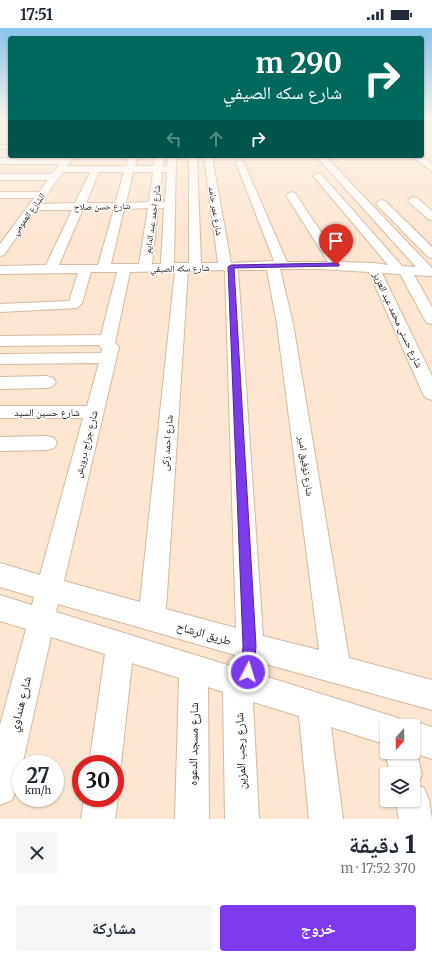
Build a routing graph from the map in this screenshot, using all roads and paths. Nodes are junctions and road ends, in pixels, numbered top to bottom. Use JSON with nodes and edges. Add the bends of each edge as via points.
{"nodes":[{"id":1,"x":132,"y":159,"type":"edge"},
{"id":2,"x":160,"y":159,"type":"edge"},
{"id":3,"x":172,"y":159,"type":"edge"},
{"id":4,"x":193,"y":159,"type":"edge"},
{"id":5,"x":209,"y":159,"type":"edge"},
{"id":6,"x":323,"y":159,"type":"edge"},
{"id":7,"x":419,"y":159,"type":"edge"},
{"id":8,"x":0,"y":160,"type":"edge"},
{"id":9,"x":240,"y":162,"type":"dead end"},
{"id":10,"x":0,"y":166,"type":"edge"},
{"id":11,"x":99,"y":167,"type":"junction"},
{"id":12,"x":432,"y":168,"type":"edge"},
{"id":13,"x":61,"y":169,"type":"edge"},
{"id":14,"x":130,"y":169,"type":"junction"},
{"id":15,"x":158,"y":169,"type":"junction"},
{"id":16,"x":172,"y":169,"type":"junction"},
{"id":17,"x":0,"y":171,"type":"edge"},
{"id":18,"x":318,"y":176,"type":"dead end"},
{"id":19,"x":0,"y":177,"type":"edge"},
{"id":20,"x":0,"y":183,"type":"edge"},
{"id":21,"x":0,"y":195,"type":"edge"},
{"id":22,"x":291,"y":195,"type":"dead end"},
{"id":23,"x":375,"y":197,"type":"dead end"},
{"id":24,"x":0,"y":200,"type":"edge"},
{"id":25,"x":413,"y":200,"type":"dead end"},
{"id":26,"x":38,"y":201,"type":"junction"},
{"id":27,"x":171,"y":205,"type":"junction"},
{"id":28,"x":120,"y":206,"type":"junction"},
{"id":29,"x":154,"y":206,"type":"junction"},
{"id":30,"x":78,"y":207,"type":"junction"},
{"id":31,"x":432,"y":217,"type":"edge"},
{"id":32,"x":0,"y":232,"type":"edge"},
{"id":33,"x":15,"y":232,"type":"junction"},
{"id":34,"x":0,"y":252,"type":"edge"},
{"id":35,"x":432,"y":254,"type":"edge"},
{"id":36,"x":277,"y":265,"type":"junction"},
{"id":37,"x":336,"y":265,"type":"junction"},
{"id":38,"x":182,"y":267,"type":"junction"},
{"id":39,"x":228,"y":267,"type":"junction"},
{"id":40,"x":373,"y":267,"type":"junction"},
{"id":41,"x":124,"y":268,"type":"junction"},
{"id":42,"x":145,"y":268,"type":"junction"},
{"id":43,"x":51,"y":269,"type":"junction"},
{"id":44,"x":86,"y":269,"type":"junction"},
{"id":45,"x":103,"y":269,"type":"junction"},
{"id":46,"x":401,"y":269,"type":"junction"},
{"id":47,"x":0,"y":270,"type":"edge"},
{"id":48,"x":430,"y":272,"type":"edge"},
{"id":49,"x":0,"y":308,"type":"edge"},
{"id":50,"x":432,"y":320,"type":"edge"},
{"id":51,"x":0,"y":341,"type":"edge"},
{"id":52,"x":107,"y":349,"type":"junction"},
{"id":53,"x":0,"y":359,"type":"edge"},
{"id":54,"x":47,"y":382,"type":"dead end"},
{"id":55,"x":0,"y":383,"type":"edge"},
{"id":56,"x":432,"y":394,"type":"edge"},
{"id":57,"x":0,"y":412,"type":"edge"},
{"id":58,"x":94,"y":412,"type":"junction"},
{"id":59,"x":47,"y":443,"type":"dead end"},
{"id":60,"x":0,"y":444,"type":"edge"},
{"id":61,"x":0,"y":574,"type":"edge"},
{"id":62,"x":50,"y":588,"type":"junction"},
{"id":63,"x":0,"y":608,"type":"edge"},
{"id":64,"x":152,"y":618,"type":"junction"},
{"id":65,"x":41,"y":621,"type":"junction"},
{"id":66,"x":120,"y":646,"type":"junction"},
{"id":67,"x":250,"y":646,"type":"junction"},
{"id":68,"x":336,"y":668,"type":"junction"},
{"id":69,"x":194,"y":669,"type":"junction"},
{"id":70,"x":242,"y":684,"type":"junction"},
{"id":71,"x":432,"y":695,"type":"edge"},
{"id":72,"x":313,"y":706,"type":"junction"},
{"id":73,"x":380,"y":727,"type":"edge"},
{"id":74,"x":420,"y":740,"type":"edge"},
{"id":75,"x":432,"y":743,"type":"edge"},
{"id":76,"x":106,"y":755,"type":"edge"},
{"id":77,"x":0,"y":788,"type":"edge"},
{"id":78,"x":100,"y":807,"type":"edge"},
{"id":79,"x":413,"y":807,"type":"edge"},
{"id":80,"x":98,"y":819,"type":"edge"},
{"id":81,"x":192,"y":819,"type":"edge"},
{"id":82,"x":242,"y":819,"type":"edge"},
{"id":83,"x":326,"y":819,"type":"edge"},
{"id":84,"x":416,"y":819,"type":"edge"}],
"edges":[{"from":1,"to":14,"type":"street"},
{"from":2,"to":15,"type":"street","name":"شارع احمد عبد الدايم"},
{"from":3,"to":16,"type":"street"},
{"from":4,"to":38,"type":"street","via":[[196,231]]},
{"from":5,"to":39,"type":"street","name":"شارع عمر حامد"},
{"from":6,"to":48,"type":"street"},
{"from":7,"to":12,"type":"street"},
{"from":8,"to":13,"type":"street"},
{"from":9,"to":36,"type":"street","name":"شارع توفيق امير"},
{"from":10,"to":13,"type":"street"},
{"from":11,"to":13,"type":"street"},
{"from":11,"to":14,"type":"street"},
{"from":11,"to":30,"type":"street"},
{"from":13,"to":17,"type":"street"},
{"from":13,"to":19,"type":"street"},
{"from":13,"to":20,"type":"street"},
{"from":13,"to":26,"type":"street","name":"الشارع العمومي"},
{"from":14,"to":15,"type":"street"},
{"from":14,"to":28,"type":"street"},
{"from":15,"to":16,"type":"street"},
{"from":15,"to":29,"type":"street","name":"شارع احمد عبد الدايم"},
{"from":16,"to":27,"type":"street"},
{"from":18,"to":46,"type":"street"},
{"from":21,"to":26,"type":"street"},
{"from":22,"to":37,"type":"street"},
{"from":23,"to":35,"type":"street"},
{"from":24,"to":26,"type":"street"},
{"from":25,"to":31,"type":"street"},
{"from":26,"to":30,"type":"street","name":"شارع حسن صلاح"},
{"from":26,"to":33,"type":"street","name":"الشارع العمومي"},
{"from":27,"to":29,"type":"street","name":"شارع حسن صلاح"},
{"from":27,"to":38,"type":"street"},
{"from":28,"to":29,"type":"street","name":"شارع حسن صلاح"},
{"from":28,"to":30,"type":"street","name":"شارع حسن صلاح"},
{"from":28,"to":45,"type":"street"},
{"from":29,"to":42,"type":"street","name":"شارع احمد عبد الدايم"},
{"from":30,"to":43,"type":"street"},
{"from":32,"to":33,"type":"street"},
{"from":33,"to":34,"type":"street","name":"الشارع العمومي"},
{"from":36,"to":37,"type":"street","name":"شارع سكه الصيفي"},
{"from":36,"to":39,"type":"street","name":"شارع سكه الصيفي"},
{"from":36,"to":68,"type":"street","name":"شارع توفيق امير"},
{"from":37,"to":40,"type":"street","name":"شارع سكه الصيفي"},
{"from":38,"to":39,"type":"street","name":"شارع سكه الصيفي"},
{"from":38,"to":42,"type":"street","name":"شارع سكه الصيفي"},
{"from":38,"to":64,"type":"street","name":"شارع احمد زكى"},
{"from":39,"to":67,"type":"street","name":"شارع عمر حامد"},
{"from":40,"to":46,"type":"street","name":"شارع سكه الصيفي"},
{"from":40,"to":56,"type":"street","name":"شارع حسنى محمد عبد العزيز"},
{"from":41,"to":42,"type":"street","name":"شارع سكه الصيفي"},
{"from":41,"to":45,"type":"street","name":"شارع سكه الصيفي"},
{"from":41,"to":52,"type":"street","name":"شارع جراج درويش"},
{"from":43,"to":44,"type":"street","name":"شارع سكه الصيفي"},
{"from":43,"to":47,"type":"street","name":"شارع سكه الصيفي"},
{"from":44,"to":45,"type":"street","name":"شارع سكه الصيفي"},
{"from":44,"to":49,"type":"street","via":[[75,303],[72,305]]},
{"from":46,"to":48,"type":"street","name":"شارع سكه الصيفي"},
{"from":46,"to":50,"type":"street"},
{"from":51,"to":52,"type":"street"},
{"from":52,"to":53,"type":"street"},
{"from":52,"to":58,"type":"street","name":"شارع جراج درويش"},
{"from":54,"to":55,"type":"street"},
{"from":57,"to":58,"type":"street","name":"شارع حسين السيد"},
{"from":58,"to":62,"type":"street","name":"شارع جراج درويش"},
{"from":59,"to":60,"type":"street"},
{"from":61,"to":62,"type":"street","name":"طريق الرشاح"},
{"from":62,"to":64,"type":"street","name":"طريق الرشاح"},
{"from":62,"to":65,"type":"street","name":"شارع جراج درويش"},
{"from":63,"to":65,"type":"street"},
{"from":64,"to":67,"type":"street","name":"طريق الرشاح"},
{"from":65,"to":66,"type":"street"},
{"from":65,"to":77,"type":"street","name":"شارع هنداوي"},
{"from":66,"to":69,"type":"street"},
{"from":66,"to":76,"type":"street"},
{"from":67,"to":68,"type":"street","name":"طريق الرشاح"},
{"from":67,"to":70,"type":"street","name":"شارع رجب المزين"},
{"from":68,"to":71,"type":"street","name":"طريق الرشاح"},
{"from":69,"to":70,"type":"street"},
{"from":69,"to":81,"type":"street","name":"شارع مسجد الدعوه"},
{"from":70,"to":72,"type":"street"},
{"from":70,"to":82,"type":"street","name":"شارع رجب المزين"},
{"from":72,"to":73,"type":"street"},
{"from":72,"to":83,"type":"street"},
{"from":74,"to":75,"type":"street"},
{"from":78,"to":80,"type":"street"},
{"from":79,"to":84,"type":"street"}]}
